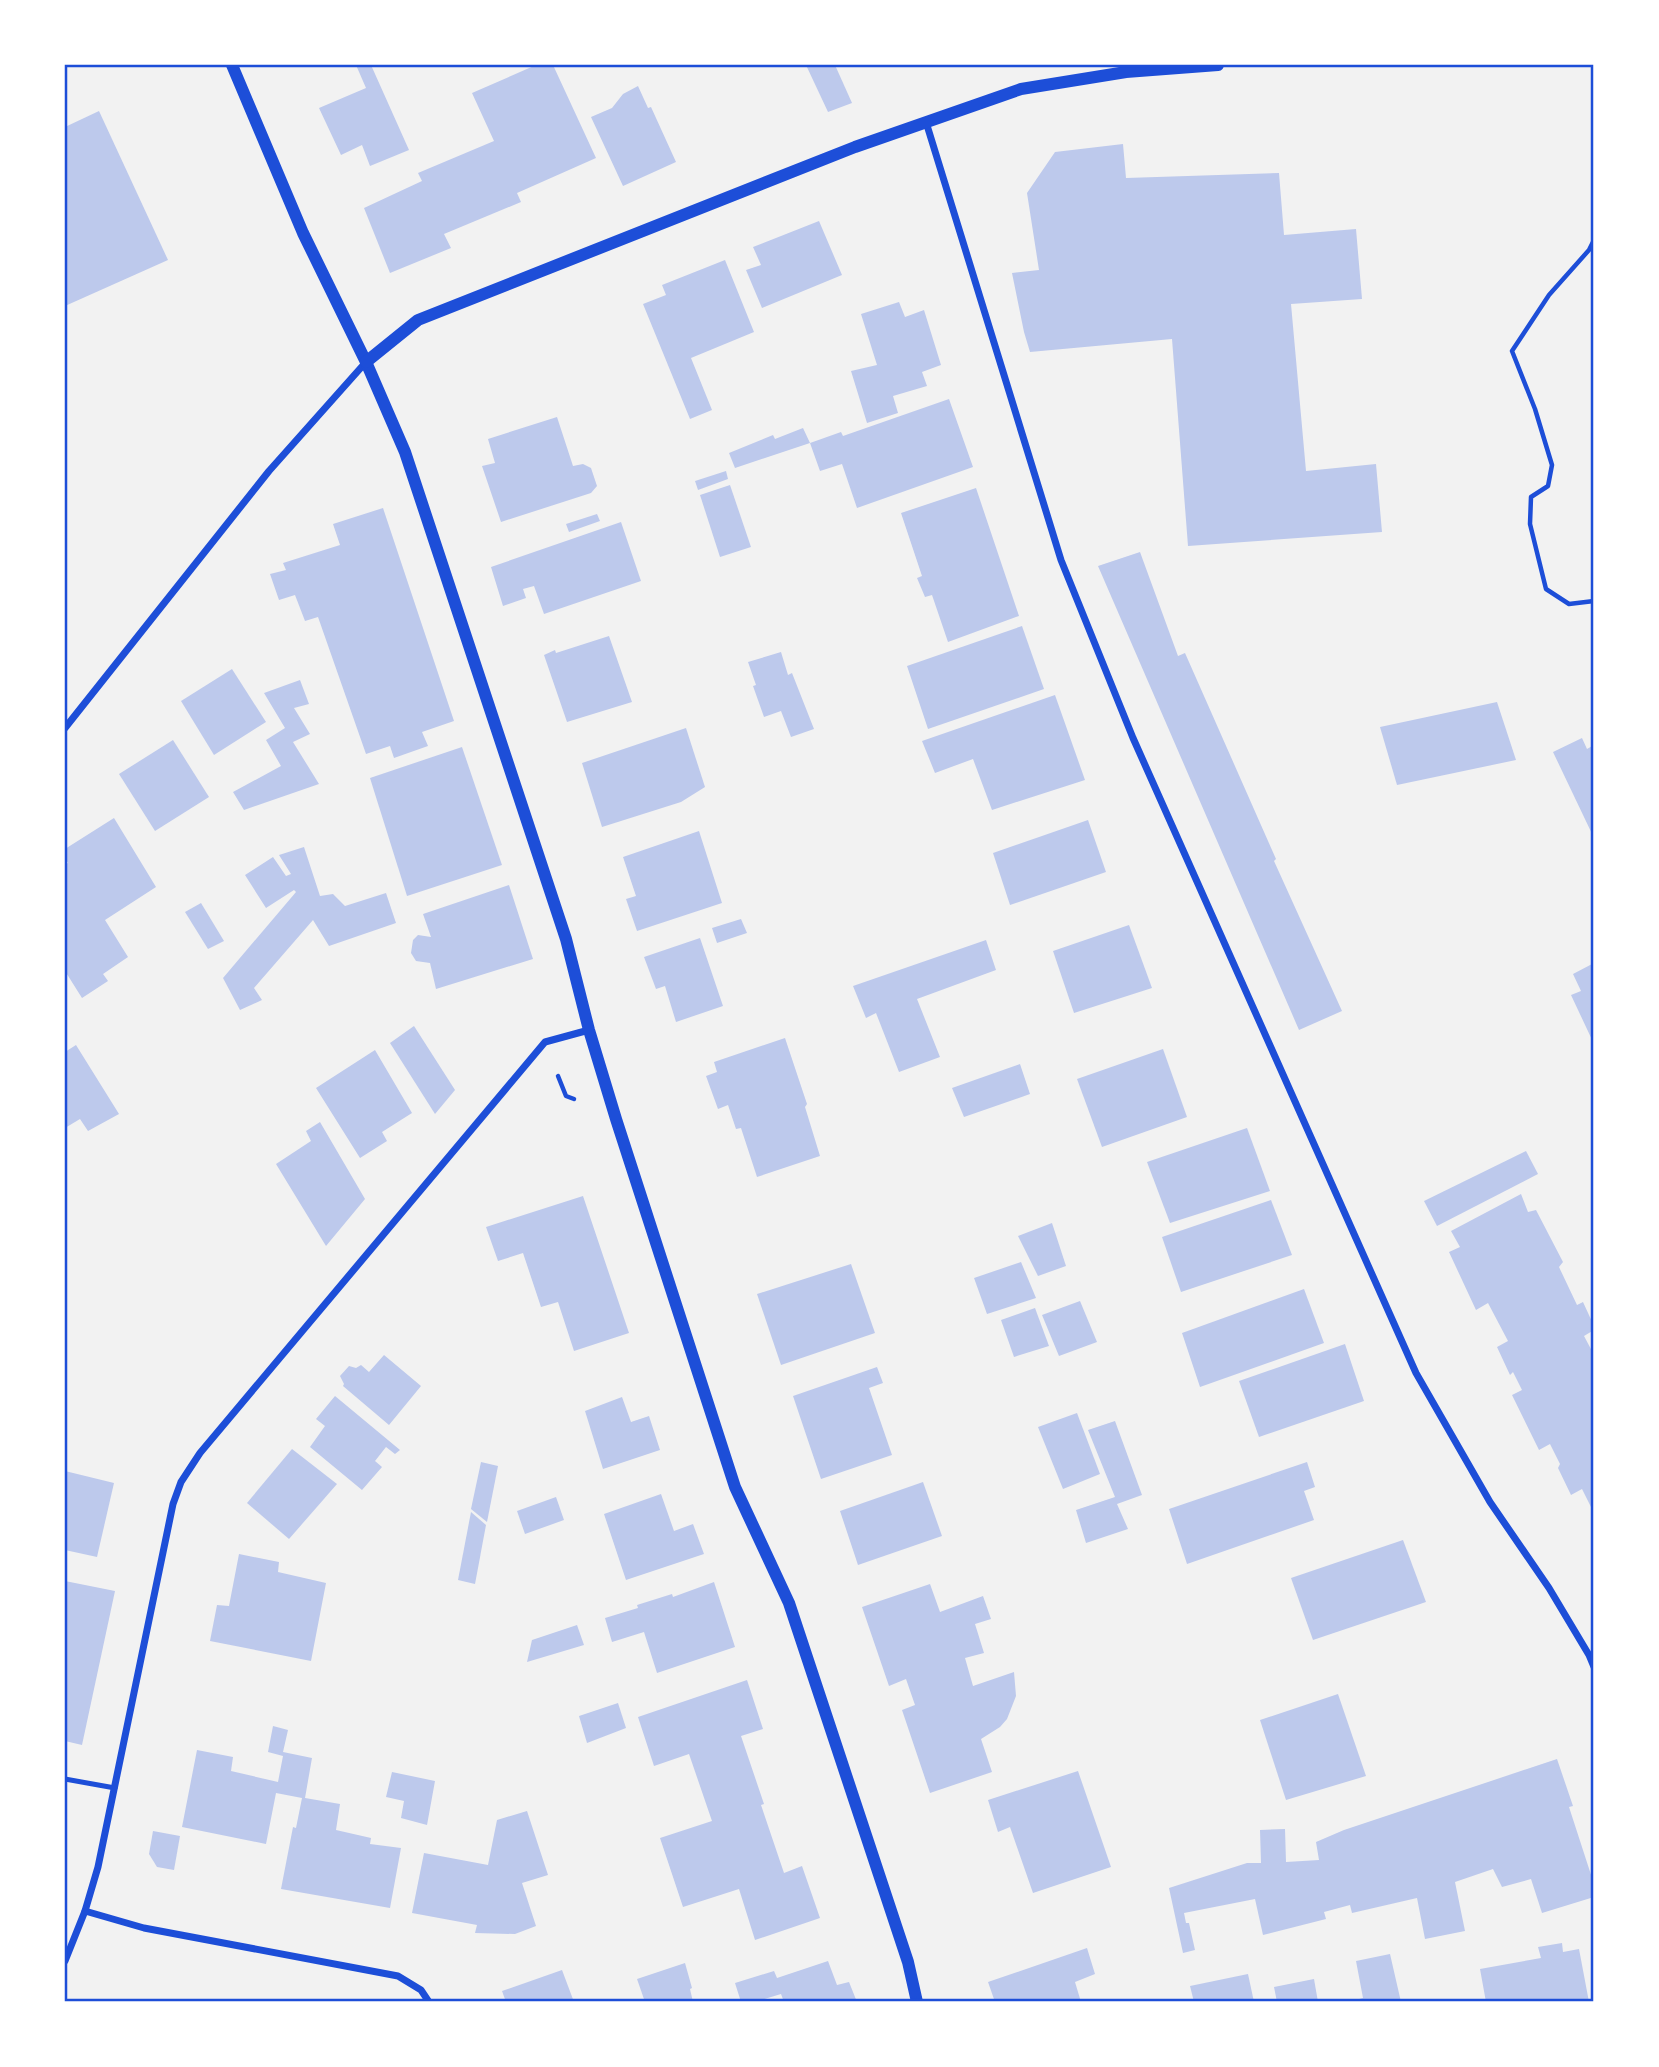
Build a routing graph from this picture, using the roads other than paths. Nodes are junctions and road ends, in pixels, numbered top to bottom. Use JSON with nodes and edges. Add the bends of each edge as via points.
{"nodes":[{"id":1,"x":232,"y":65,"type":"edge"},
{"id":2,"x":1219,"y":65,"type":"edge"},
{"id":3,"x":926,"y":121,"type":"junction"},
{"id":4,"x":366,"y":362,"type":"junction"},
{"id":5,"x":65,"y":727,"type":"edge"},
{"id":6,"x":589,"y":1030,"type":"junction"},
{"id":7,"x":1594,"y":1667,"type":"edge"},
{"id":8,"x":65,"y":1779,"type":"edge"},
{"id":9,"x":115,"y":1788,"type":"junction"},
{"id":10,"x":85,"y":1911,"type":"junction"},
{"id":11,"x":65,"y":1961,"type":"edge"},
{"id":12,"x":429,"y":2002,"type":"edge"},
{"id":13,"x":917,"y":2002,"type":"edge"}],
"edges":[{"from":1,"to":4,"type":"street","via":[[303,233]]},
{"from":2,"to":3,"type":"street","via":[[1126,72],[1021,89]]},
{"from":3,"to":4,"type":"street","via":[[418,320]]},
{"from":3,"to":7,"type":"street","via":[[1061,560],[1133,738],[1416,1373],[1490,1502],[1549,1588]]},
{"from":4,"to":5,"type":"street","via":[[269,471]]},
{"from":4,"to":6,"type":"street","via":[[405,452],[566,939]]},
{"from":6,"to":9,"type":"street","via":[[545,1042],[181,1482]]},
{"from":6,"to":13,"type":"street","via":[[735,1487],[789,1603],[908,1962]]},
{"from":8,"to":9,"type":"lane"},
{"from":9,"to":10,"type":"street"},
{"from":10,"to":11,"type":"street"},
{"from":10,"to":12,"type":"street","via":[[144,1928],[398,1976],[421,1990]]}]}
